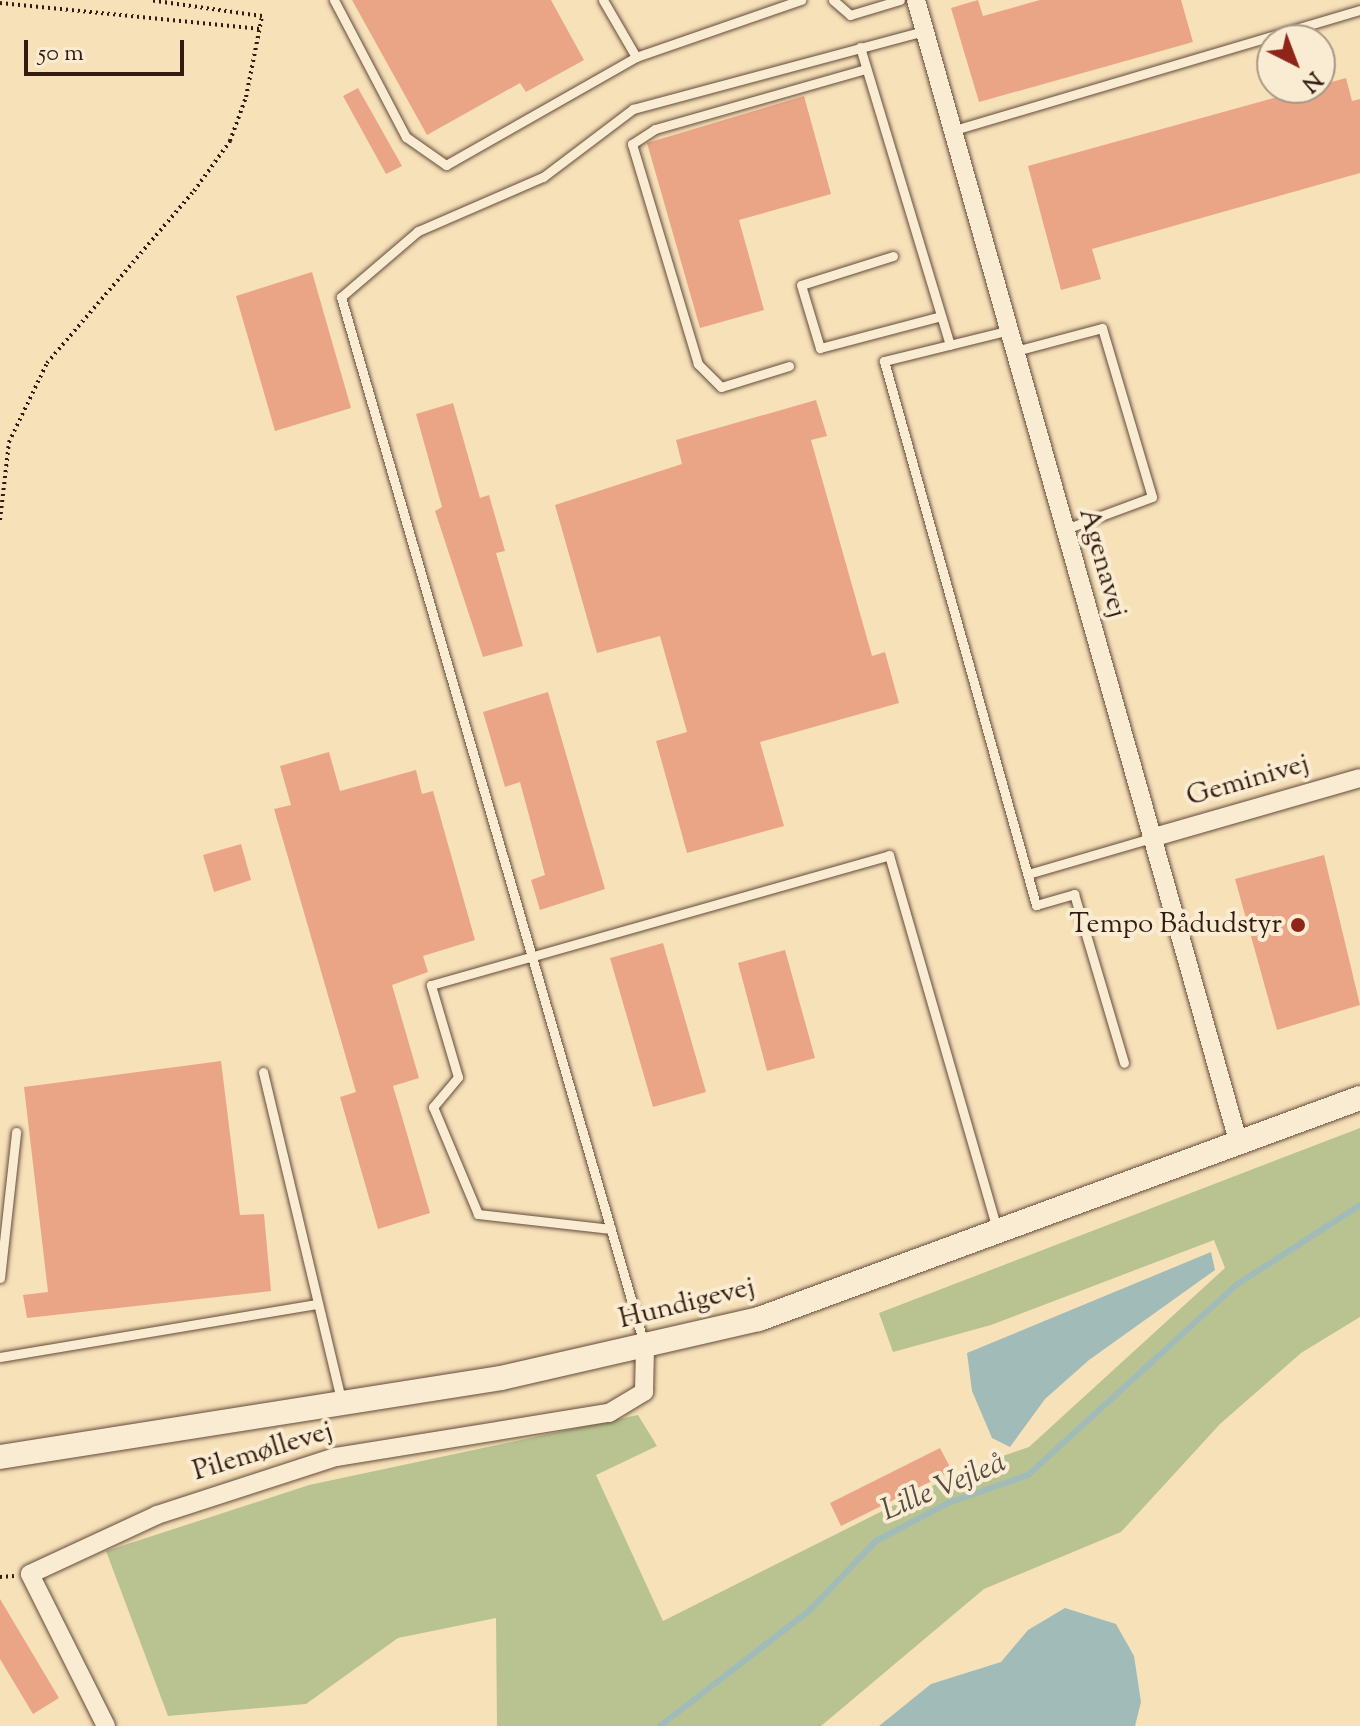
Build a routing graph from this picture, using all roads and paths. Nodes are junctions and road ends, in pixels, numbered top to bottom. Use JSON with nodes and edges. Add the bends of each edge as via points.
{"nodes":[{"id":1,"x":149,"y":0,"type":"edge"},
{"id":2,"x":334,"y":0,"type":"edge"},
{"id":3,"x":603,"y":0,"type":"edge"},
{"id":4,"x":801,"y":0,"type":"edge"},
{"id":5,"x":833,"y":0,"type":"edge"},
{"id":6,"x":900,"y":0,"type":"edge"},
{"id":7,"x":916,"y":0,"type":"edge"},
{"id":8,"x":0,"y":3,"type":"edge"},
{"id":9,"x":1360,"y":10,"type":"edge"},
{"id":10,"x":261,"y":29,"type":"junction"},
{"id":11,"x":924,"y":31,"type":"junction"},
{"id":12,"x":860,"y":47,"type":"junction"},
{"id":13,"x":636,"y":57,"type":"junction"},
{"id":14,"x":866,"y":69,"type":"junction"},
{"id":15,"x":951,"y":131,"type":"junction"},
{"id":16,"x":893,"y":256,"type":"dead end"},
{"id":17,"x":941,"y":316,"type":"junction"},
{"id":18,"x":1006,"y":331,"type":"junction"},
{"id":19,"x":950,"y":345,"type":"junction"},
{"id":20,"x":1011,"y":353,"type":"junction"},
{"id":21,"x":789,"y":366,"type":"dead end"},
{"id":22,"x":0,"y":520,"type":"edge"},
{"id":23,"x":1063,"y":530,"type":"junction"},
{"id":24,"x":1360,"y":779,"type":"edge"},
{"id":25,"x":1151,"y":838,"type":"junction"},
{"id":26,"x":1028,"y":874,"type":"junction"},
{"id":27,"x":530,"y":953,"type":"junction"},
{"id":28,"x":1124,"y":1063,"type":"dead end"},
{"id":29,"x":263,"y":1072,"type":"dead end"},
{"id":30,"x":1360,"y":1098,"type":"edge"},
{"id":31,"x":16,"y":1132,"type":"dead end"},
{"id":32,"x":1238,"y":1141,"type":"junction"},
{"id":33,"x":611,"y":1229,"type":"junction"},
{"id":34,"x":998,"y":1234,"type":"junction"},
{"id":35,"x":0,"y":1278,"type":"edge"},
{"id":36,"x":317,"y":1304,"type":"junction"},
{"id":37,"x":645,"y":1347,"type":"junction"},
{"id":38,"x":0,"y":1357,"type":"edge"},
{"id":39,"x":342,"y":1403,"type":"junction"},
{"id":40,"x":0,"y":1457,"type":"edge"},
{"id":41,"x":106,"y":1726,"type":"edge"}],
"edges":[{"from":1,"to":10,"type":"path","via":[[262,16]]},
{"from":2,"to":13,"type":"lane","via":[[406,137],[446,165]]},
{"from":3,"to":13,"type":"lane"},
{"from":4,"to":13,"type":"lane"},
{"from":5,"to":6,"type":"lane","via":[[850,15]]},
{"from":7,"to":11,"type":"street","name":"Agenavej"},
{"from":8,"to":10,"type":"path"},
{"from":9,"to":15,"type":"lane"},
{"from":10,"to":22,"type":"path","via":[[230,141],[47,363],[9,442]]},
{"from":11,"to":12,"type":"lane"},
{"from":11,"to":15,"type":"street","name":"Agenavej"},
{"from":12,"to":14,"type":"lane"},
{"from":12,"to":27,"type":"lane","via":[[633,109],[543,177],[418,231],[341,297]]},
{"from":14,"to":17,"type":"lane"},
{"from":14,"to":21,"type":"lane","via":[[655,129],[632,144],[698,364],[721,387]]},
{"from":15,"to":18,"type":"street","name":"Agenavej"},
{"from":16,"to":17,"type":"lane","via":[[801,285],[820,348]]},
{"from":17,"to":19,"type":"lane"},
{"from":18,"to":19,"type":"lane"},
{"from":18,"to":20,"type":"street","name":"Agenavej"},
{"from":19,"to":26,"type":"lane","via":[[884,361]]},
{"from":20,"to":23,"type":"street","name":"Agenavej"},
{"from":20,"to":23,"type":"lane","via":[[1102,328],[1111,356],[1152,497]]},
{"from":23,"to":25,"type":"street","name":"Agenavej"},
{"from":24,"to":25,"type":"street","name":"Geminivej"},
{"from":25,"to":26,"type":"lane"},
{"from":25,"to":32,"type":"street","name":"Agenavej"},
{"from":26,"to":28,"type":"lane","via":[[1036,905],[1074,894]]},
{"from":27,"to":33,"type":"lane"},
{"from":27,"to":33,"type":"lane","via":[[431,985],[458,1077],[433,1107],[478,1214]]},
{"from":27,"to":34,"type":"lane","via":[[889,855]]},
{"from":29,"to":36,"type":"lane"},
{"from":30,"to":32,"type":"street","name":"Hundigevej"},
{"from":31,"to":35,"type":"lane"},
{"from":32,"to":34,"type":"street","name":"Hundigevej"},
{"from":33,"to":37,"type":"lane"},
{"from":34,"to":37,"type":"street","name":"Hundigevej","via":[[759,1319]]},
{"from":36,"to":38,"type":"lane"},
{"from":36,"to":39,"type":"lane"},
{"from":37,"to":39,"type":"street","name":"Hundigevej"},
{"from":37,"to":41,"type":"street","name":"Pilemøllevej","via":[[644,1392],[609,1413],[336,1457],[157,1515],[30,1574]]},
{"from":39,"to":40,"type":"street","name":"Hundigevej"}]}
